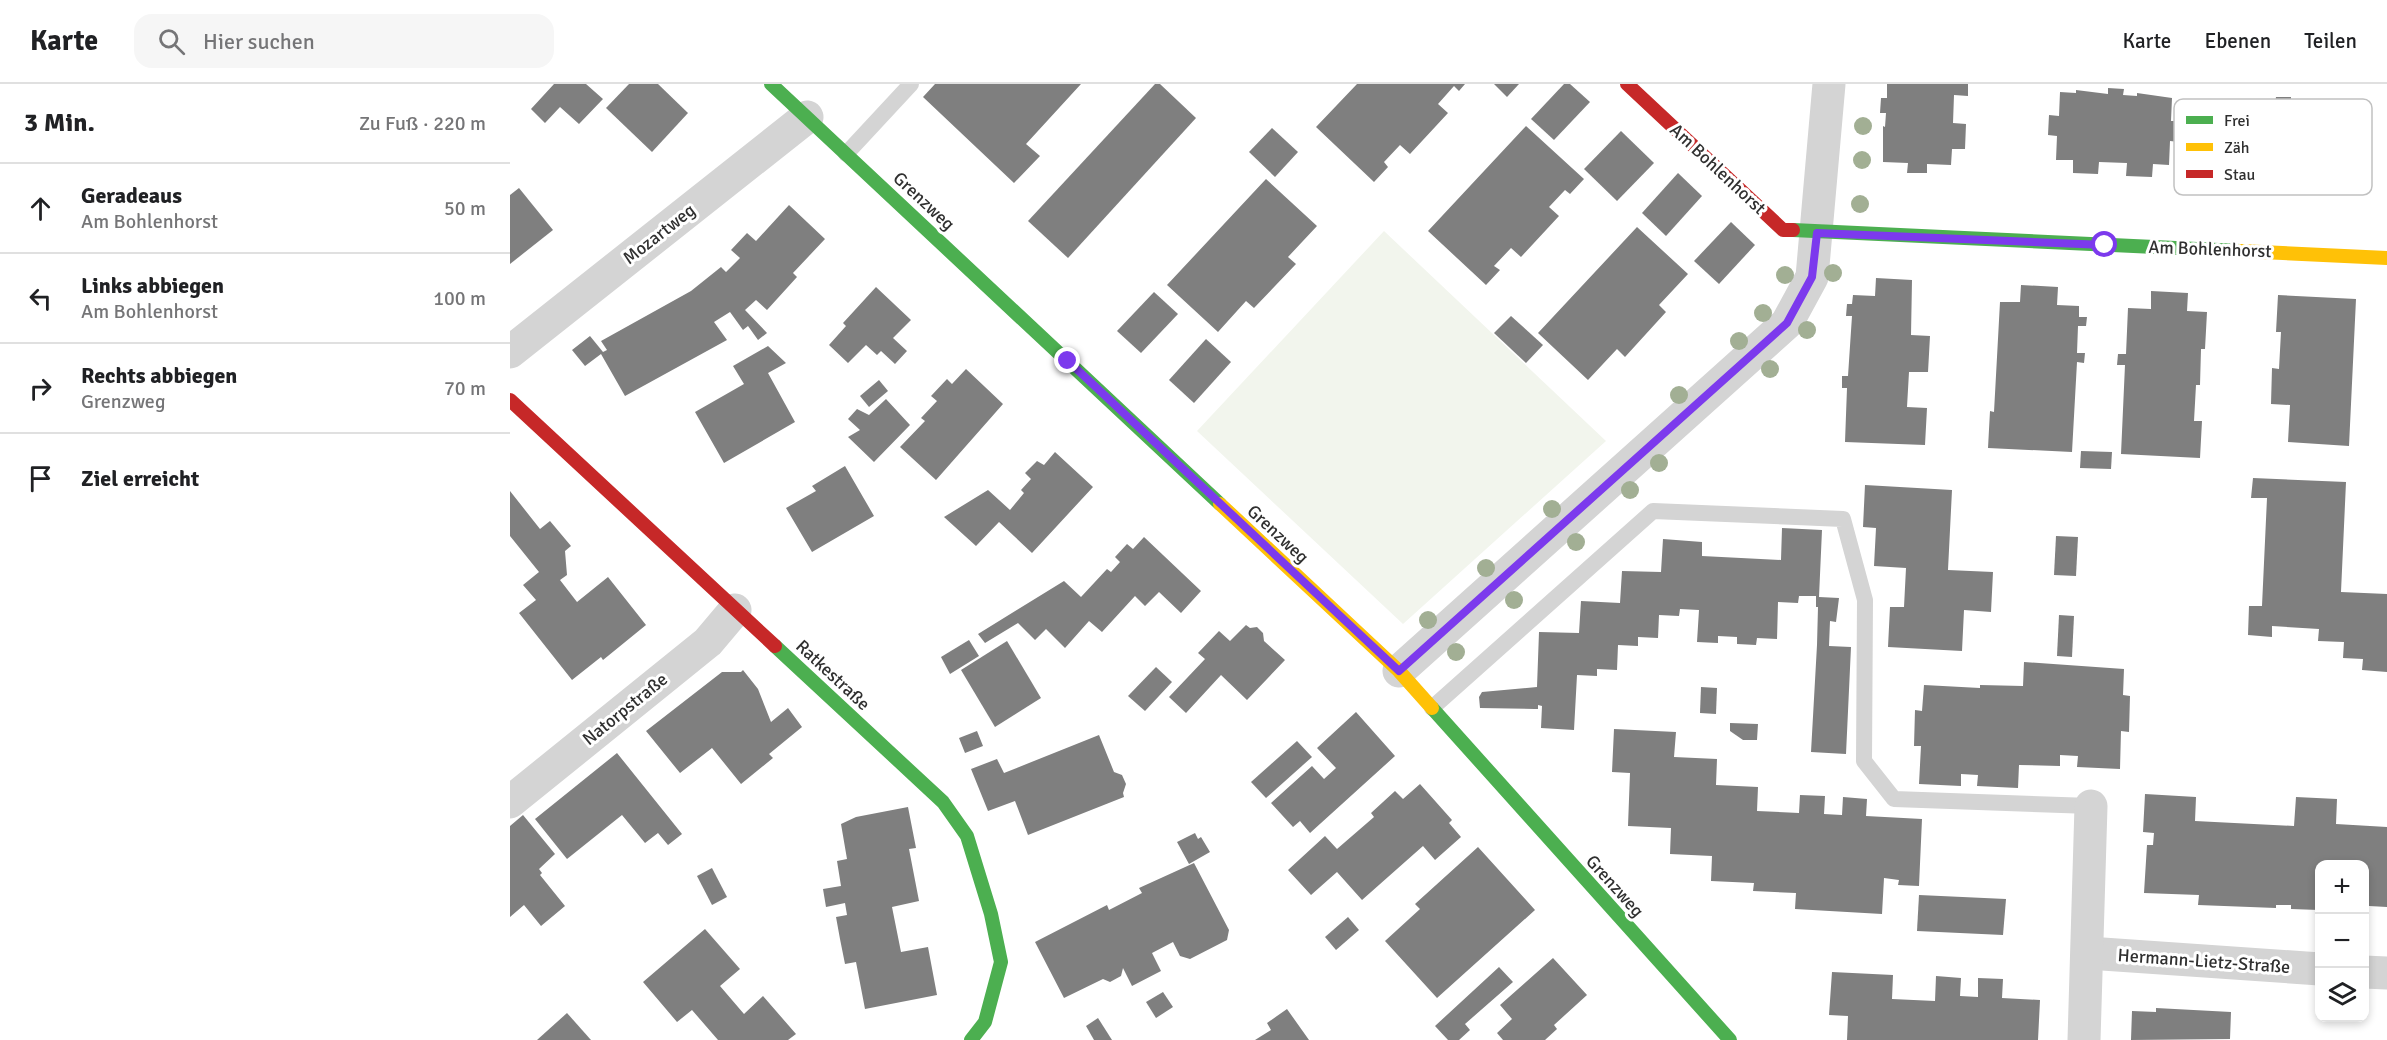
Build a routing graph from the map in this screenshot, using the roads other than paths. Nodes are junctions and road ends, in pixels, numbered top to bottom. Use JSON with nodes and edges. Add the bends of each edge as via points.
{"nodes":[{"id":1,"x":771,"y":84,"type":"edge"},
{"id":2,"x":911,"y":84,"type":"edge"},
{"id":3,"x":1627,"y":84,"type":"edge"},
{"id":4,"x":1829,"y":84,"type":"edge"},
{"id":5,"x":807,"y":117,"type":"junction"},
{"id":6,"x":846,"y":154,"type":"junction"},
{"id":7,"x":1817,"y":233,"type":"junction"},
{"id":8,"x":2387,"y":258,"type":"edge"},
{"id":9,"x":510,"y":352,"type":"edge"},
{"id":10,"x":510,"y":400,"type":"edge"},
{"id":11,"x":735,"y":610,"type":"junction"},
{"id":12,"x":1399,"y":671,"type":"junction"},
{"id":13,"x":1432,"y":708,"type":"junction"},
{"id":14,"x":510,"y":802,"type":"edge"},
{"id":15,"x":2091,"y":806,"type":"joint"},
{"id":16,"x":2088,"y":953,"type":"junction"},
{"id":17,"x":2315,"y":969,"type":"edge"},
{"id":18,"x":2369,"y":972,"type":"edge"},
{"id":19,"x":2387,"y":973,"type":"edge"},
{"id":20,"x":971,"y":1040,"type":"edge"},
{"id":21,"x":1731,"y":1040,"type":"edge"},
{"id":22,"x":2084,"y":1040,"type":"edge"}],
"edges":[{"from":1,"to":5,"type":"street","name":"Grenzweg"},
{"from":2,"to":6,"type":"lane"},
{"from":3,"to":7,"type":"street","name":"Am Bohlenhorst","via":[[1783,230]]},
{"from":4,"to":7,"type":"street"},
{"from":5,"to":6,"type":"street","name":"Grenzweg"},
{"from":5,"to":9,"type":"street","name":"Mozartweg"},
{"from":6,"to":12,"type":"street","name":"Grenzweg"},
{"from":7,"to":8,"type":"street","name":"Am Bohlenhorst"},
{"from":7,"to":12,"type":"street","via":[[1812,277],[1787,323]]},
{"from":10,"to":11,"type":"street","name":"Ratkestraße"},
{"from":11,"to":14,"type":"street","name":"Natorpstraße","via":[[708,642]]},
{"from":11,"to":20,"type":"street","name":"Ratkestraße","via":[[944,802],[967,836],[1001,962],[984,1022]]},
{"from":12,"to":13,"type":"street","name":"Grenzweg"},
{"from":13,"to":15,"type":"lane","via":[[1653,511],[1844,519],[1865,600],[1864,761],[1894,800]]},
{"from":13,"to":21,"type":"street","name":"Grenzweg"},
{"from":15,"to":16,"type":"street"},
{"from":16,"to":17,"type":"street","name":"Hermann-Lietz-Straße"},
{"from":16,"to":22,"type":"street"},
{"from":18,"to":19,"type":"street"}]}
